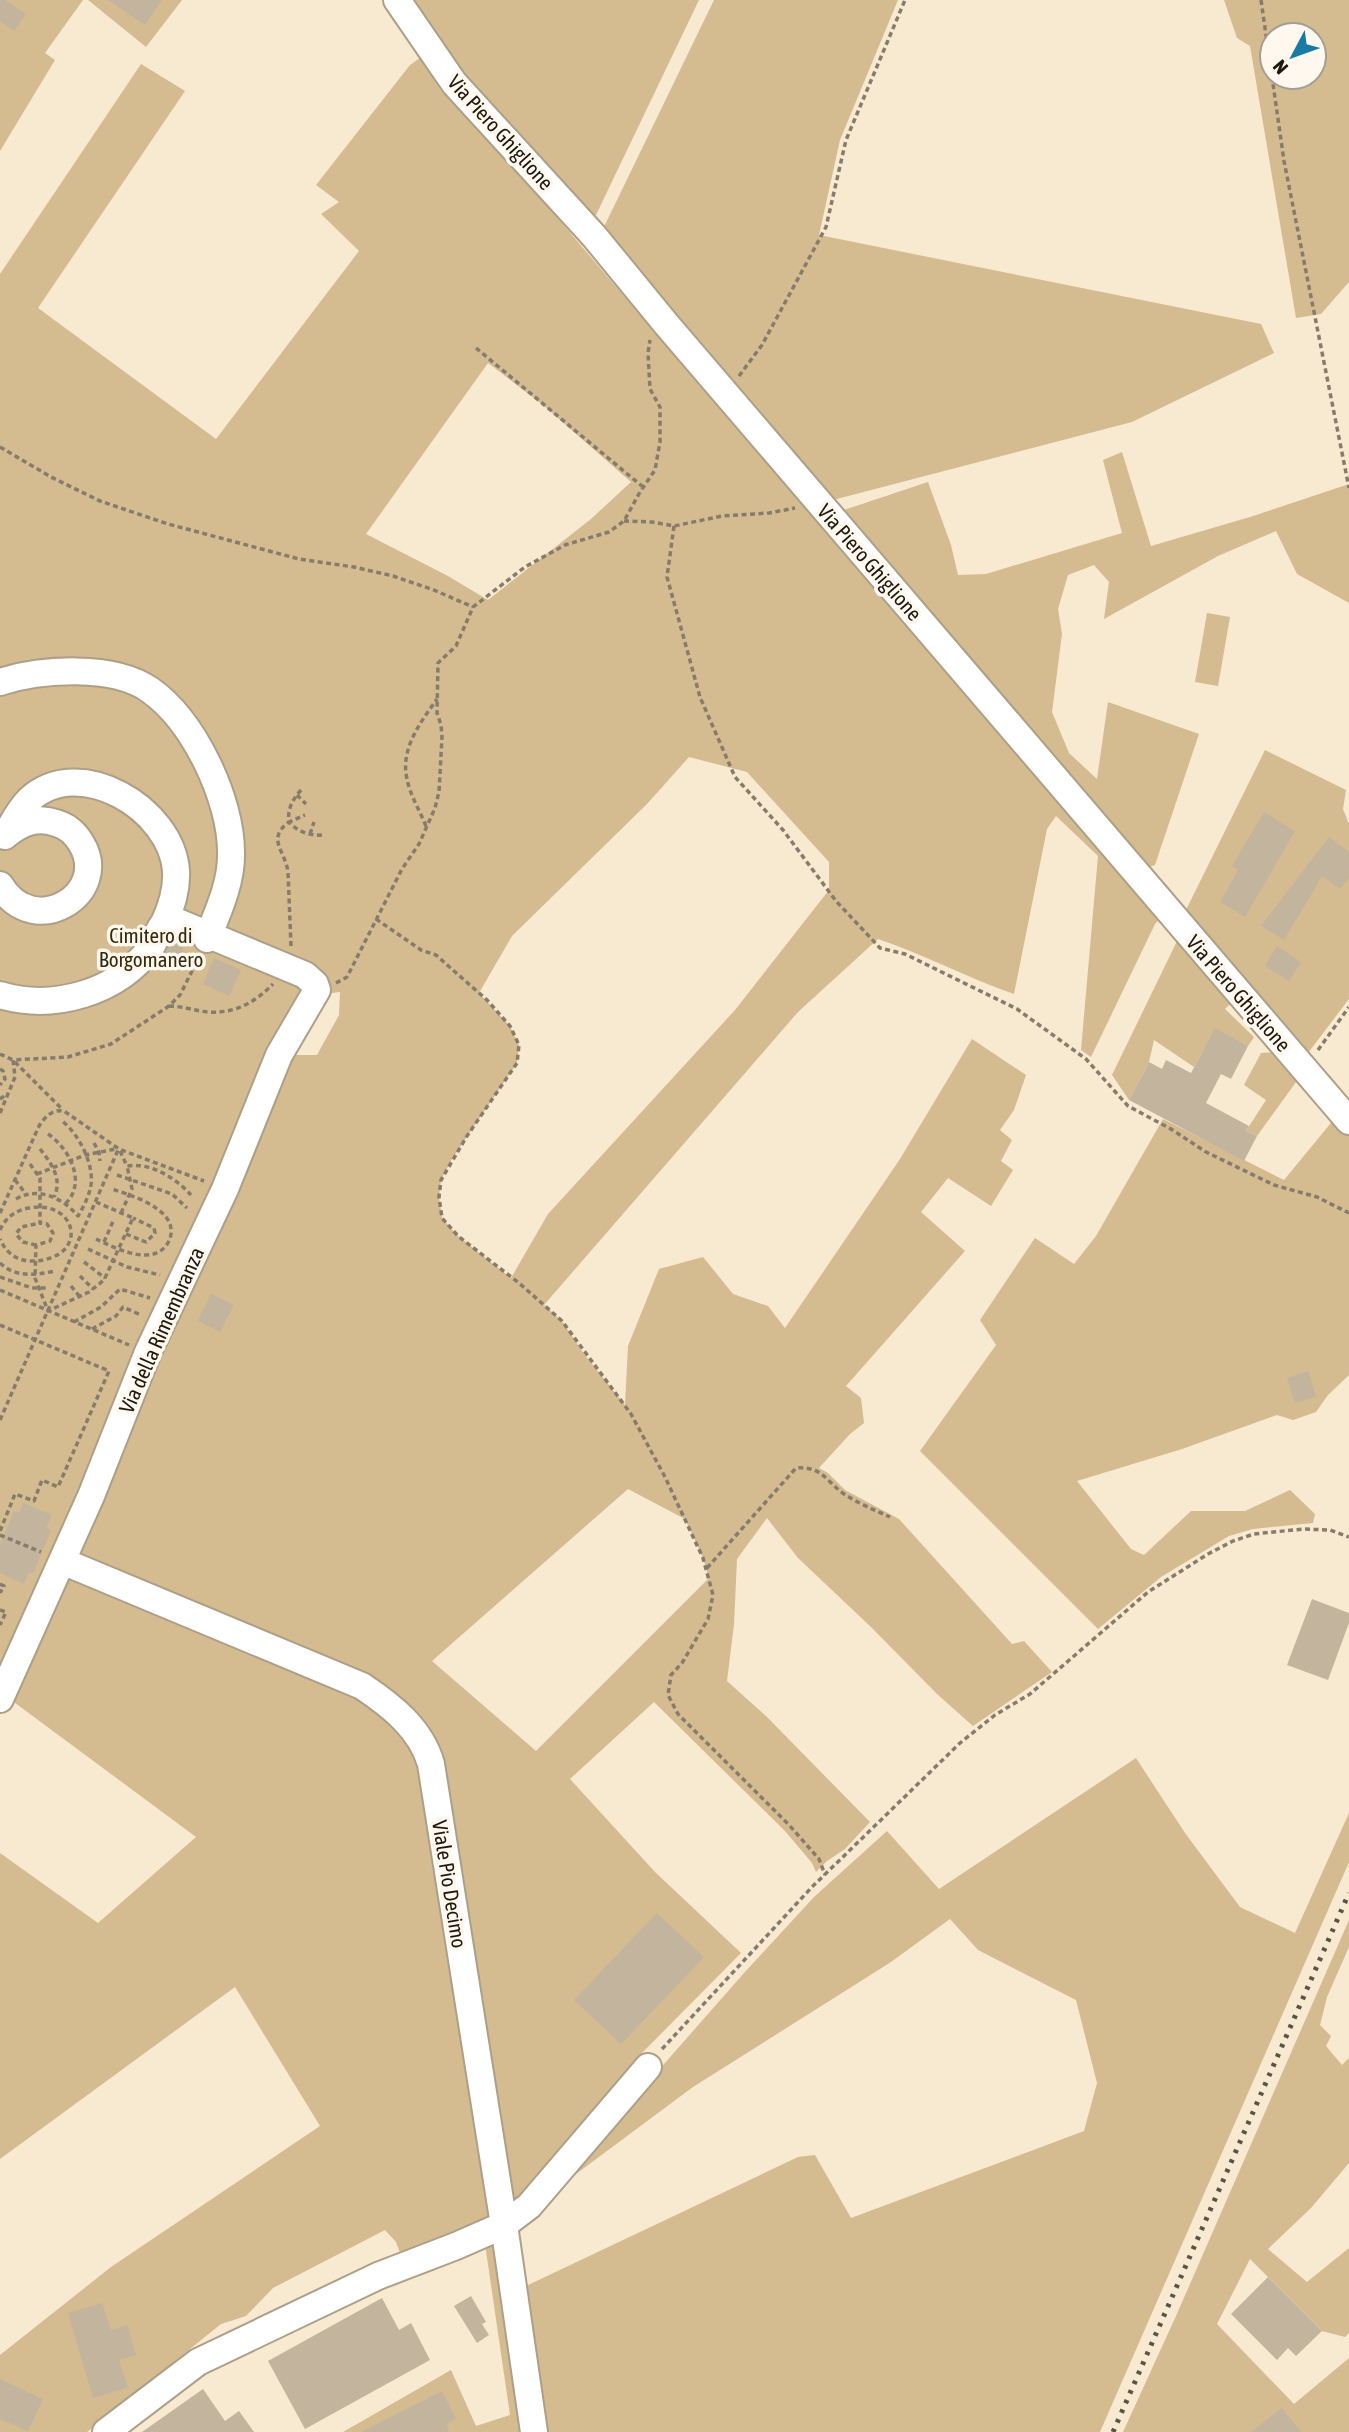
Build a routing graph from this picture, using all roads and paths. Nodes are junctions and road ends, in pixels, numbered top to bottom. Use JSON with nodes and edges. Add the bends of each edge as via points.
{"nodes":[{"id":1,"x":397,"y":0,"type":"edge"},
{"id":2,"x":905,"y":0,"type":"edge"},
{"id":3,"x":1261,"y":0,"type":"edge"},
{"id":4,"x":656,"y":310,"type":"junction"},
{"id":5,"x":476,"y":348,"type":"dead end"},
{"id":6,"x":723,"y":391,"type":"junction"},
{"id":7,"x":0,"y":447,"type":"edge"},
{"id":8,"x":643,"y":487,"type":"junction"},
{"id":9,"x":1349,"y":488,"type":"edge"},
{"id":10,"x":823,"y":507,"type":"junction"},
{"id":11,"x":624,"y":521,"type":"junction"},
{"id":12,"x":674,"y":526,"type":"junction"},
{"id":13,"x":473,"y":607,"type":"junction"},
{"id":14,"x":0,"y":682,"type":"edge"},
{"id":15,"x":437,"y":699,"type":"junction"},
{"id":16,"x":302,"y":790,"type":"dead end"},
{"id":17,"x":297,"y":795,"type":"junction"},
{"id":18,"x":306,"y":804,"type":"dead end"},
{"id":19,"x":305,"y":815,"type":"dead end"},
{"id":20,"x":289,"y":822,"type":"junction"},
{"id":21,"x":314,"y":822,"type":"dead end"},
{"id":22,"x":427,"y":828,"type":"junction"},
{"id":23,"x":310,"y":834,"type":"junction"},
{"id":24,"x":323,"y":835,"type":"dead end"},
{"id":25,"x":3,"y":841,"type":"edge"},
{"id":26,"x":0,"y":885,"type":"edge"},
{"id":27,"x":376,"y":919,"type":"junction"},
{"id":28,"x":164,"y":923,"type":"junction"},
{"id":29,"x":208,"y":936,"type":"junction"},
{"id":30,"x":292,"y":969,"type":"junction"},
{"id":31,"x":0,"y":995,"type":"edge"},
{"id":32,"x":315,"y":995,"type":"junction"},
{"id":33,"x":169,"y":1006,"type":"junction"},
{"id":34,"x":1349,"y":1007,"type":"edge"},
{"id":35,"x":0,"y":1054,"type":"edge"},
{"id":36,"x":13,"y":1059,"type":"junction"},
{"id":37,"x":0,"y":1069,"type":"edge"},
{"id":38,"x":1304,"y":1069,"type":"junction"},
{"id":39,"x":0,"y":1085,"type":"edge"},
{"id":40,"x":9,"y":1093,"type":"junction"},
{"id":41,"x":0,"y":1099,"type":"edge"},
{"id":42,"x":64,"y":1111,"type":"junction"},
{"id":43,"x":0,"y":1113,"type":"edge"},
{"id":44,"x":62,"y":1121,"type":"dead end"},
{"id":45,"x":1349,"y":1121,"type":"edge"},
{"id":46,"x":48,"y":1135,"type":"dead end"},
{"id":47,"x":94,"y":1143,"type":"dead end"},
{"id":48,"x":40,"y":1149,"type":"dead end"},
{"id":49,"x":119,"y":1149,"type":"junction"},
{"id":50,"x":99,"y":1152,"type":"junction"},
{"id":51,"x":85,"y":1155,"type":"junction"},
{"id":52,"x":70,"y":1160,"type":"junction"},
{"id":53,"x":100,"y":1161,"type":"dead end"},
{"id":54,"x":30,"y":1164,"type":"dead end"},
{"id":55,"x":127,"y":1166,"type":"junction"},
{"id":56,"x":53,"y":1167,"type":"junction"},
{"id":57,"x":37,"y":1174,"type":"junction"},
{"id":58,"x":117,"y":1175,"type":"dead end"},
{"id":59,"x":131,"y":1179,"type":"junction"},
{"id":60,"x":15,"y":1180,"type":"junction"},
{"id":61,"x":112,"y":1189,"type":"dead end"},
{"id":62,"x":225,"y":1189,"type":"junction"},
{"id":63,"x":26,"y":1194,"type":"junction"},
{"id":64,"x":41,"y":1194,"type":"junction"},
{"id":65,"x":191,"y":1195,"type":"dead end"},
{"id":66,"x":130,"y":1196,"type":"junction"},
{"id":67,"x":54,"y":1197,"type":"junction"},
{"id":68,"x":16,"y":1199,"type":"dead end"},
{"id":69,"x":96,"y":1202,"type":"junction"},
{"id":70,"x":66,"y":1203,"type":"junction"},
{"id":71,"x":84,"y":1206,"type":"junction"},
{"id":72,"x":41,"y":1207,"type":"junction"},
{"id":73,"x":187,"y":1208,"type":"dead end"},
{"id":74,"x":92,"y":1210,"type":"junction"},
{"id":75,"x":0,"y":1213,"type":"edge"},
{"id":76,"x":121,"y":1213,"type":"junction"},
{"id":77,"x":1349,"y":1213,"type":"edge"},
{"id":78,"x":133,"y":1218,"type":"junction"},
{"id":79,"x":114,"y":1219,"type":"dead end"},
{"id":80,"x":40,"y":1223,"type":"junction"},
{"id":81,"x":0,"y":1230,"type":"edge"},
{"id":82,"x":126,"y":1234,"type":"junction"},
{"id":83,"x":0,"y":1239,"type":"edge"},
{"id":84,"x":96,"y":1239,"type":"dead end"},
{"id":85,"x":104,"y":1242,"type":"junction"},
{"id":86,"x":36,"y":1245,"type":"junction"},
{"id":87,"x":88,"y":1249,"type":"dead end"},
{"id":88,"x":120,"y":1250,"type":"junction"},
{"id":89,"x":35,"y":1261,"type":"junction"},
{"id":90,"x":84,"y":1262,"type":"dead end"},
{"id":91,"x":114,"y":1262,"type":"junction"},
{"id":92,"x":0,"y":1263,"type":"edge"},
{"id":93,"x":55,"y":1271,"type":"dead end"},
{"id":94,"x":35,"y":1274,"type":"junction"},
{"id":95,"x":162,"y":1275,"type":"dead end"},
{"id":96,"x":80,"y":1276,"type":"dead end"},
{"id":97,"x":0,"y":1277,"type":"edge"},
{"id":98,"x":105,"y":1278,"type":"junction"},
{"id":99,"x":71,"y":1286,"type":"dead end"},
{"id":100,"x":47,"y":1288,"type":"dead end"},
{"id":101,"x":38,"y":1289,"type":"junction"},
{"id":102,"x":93,"y":1289,"type":"junction"},
{"id":103,"x":0,"y":1290,"type":"edge"},
{"id":104,"x":80,"y":1297,"type":"junction"},
{"id":105,"x":151,"y":1298,"type":"dead end"},
{"id":106,"x":48,"y":1311,"type":"junction"},
{"id":107,"x":144,"y":1316,"type":"dead end"},
{"id":108,"x":74,"y":1322,"type":"junction"},
{"id":109,"x":0,"y":1325,"type":"edge"},
{"id":110,"x":92,"y":1329,"type":"junction"},
{"id":111,"x":36,"y":1340,"type":"junction"},
{"id":112,"x":148,"y":1352,"type":"junction"},
{"id":113,"x":0,"y":1420,"type":"edge"},
{"id":114,"x":890,"y":1517,"type":"dead end"},
{"id":115,"x":0,"y":1533,"type":"edge"},
{"id":116,"x":1349,"y":1537,"type":"edge"},
{"id":117,"x":62,"y":1562,"type":"junction"},
{"id":118,"x":706,"y":1568,"type":"junction"},
{"id":119,"x":0,"y":1584,"type":"edge"},
{"id":120,"x":0,"y":1593,"type":"edge"},
{"id":121,"x":0,"y":1610,"type":"edge"},
{"id":122,"x":0,"y":1625,"type":"edge"},
{"id":123,"x":0,"y":1699,"type":"edge"},
{"id":124,"x":825,"y":1875,"type":"junction"},
{"id":125,"x":648,"y":2067,"type":"joint"},
{"id":126,"x":504,"y":2225,"type":"junction"},
{"id":127,"x":106,"y":2432,"type":"edge"},
{"id":128,"x":534,"y":2432,"type":"edge"}],
"edges":[{"from":1,"to":4,"type":"street","name":"Via Piero Ghiglione","via":[[454,83]]},
{"from":2,"to":6,"type":"path","via":[[846,140],[826,227],[762,345]]},
{"from":3,"to":9,"type":"path","via":[[1284,162]]},
{"from":4,"to":6,"type":"street","name":"Via Piero Ghiglione"},
{"from":4,"to":8,"type":"path","via":[[648,354],[650,388],[660,407],[660,442],[655,470]]},
{"from":5,"to":8,"type":"path"},
{"from":6,"to":10,"type":"street","name":"Via Piero Ghiglione"},
{"from":7,"to":13,"type":"path","via":[[100,501],[299,559],[393,576]]},
{"from":8,"to":11,"type":"path"},
{"from":10,"to":12,"type":"path","via":[[722,516]]},
{"from":10,"to":38,"type":"street","name":"Via Piero Ghiglione"},
{"from":11,"to":12,"type":"path"},
{"from":11,"to":13,"type":"path","via":[[609,532],[565,545],[524,567]]},
{"from":12,"to":77,"type":"path","via":[[667,577],[700,697],[735,778],[880,948],[905,954],[1017,1009],[1086,1059],[1128,1106],[1206,1152],[1274,1185],[1317,1197]]},
{"from":13,"to":15,"type":"path","via":[[456,646],[438,663]]},
{"from":14,"to":29,"type":"street","via":[[40,672],[114,677],[150,690],[174,713],[211,772],[229,829],[232,854],[227,882]]},
{"from":15,"to":22,"type":"path","via":[[442,737],[439,792]]},
{"from":15,"to":22,"type":"path","via":[[416,729],[404,759],[407,781]]},
{"from":16,"to":17,"type":"path"},
{"from":17,"to":18,"type":"path"},
{"from":17,"to":20,"type":"path"},
{"from":19,"to":20,"type":"path"},
{"from":20,"to":23,"type":"path"},
{"from":20,"to":30,"type":"path","via":[[277,834],[286,863]]},
{"from":21,"to":23,"type":"path"},
{"from":22,"to":27,"type":"path"},
{"from":23,"to":24,"type":"path"},
{"from":25,"to":26,"type":"street","via":[[17,826],[48,820],[76,835],[88,863],[86,877],[71,901],[45,912],[18,905]]},
{"from":25,"to":28,"type":"street","via":[[18,812],[46,789],[78,782],[118,793],[152,821],[172,855],[175,885]]},
{"from":27,"to":32,"type":"path","via":[[347,977]]},
{"from":27,"to":118,"type":"path","via":[[436,956],[487,1000],[510,1026],[519,1045],[517,1063],[441,1180],[442,1218],[562,1321],[611,1385],[650,1446]]},
{"from":28,"to":29,"type":"street","via":[[173,920]]},
{"from":28,"to":31,"type":"street","via":[[146,953],[110,983],[56,1001]]},
{"from":29,"to":30,"type":"street"},
{"from":29,"to":33,"type":"path","via":[[180,995]]},
{"from":30,"to":32,"type":"street","via":[[315,984]]},
{"from":30,"to":33,"type":"path","via":[[263,995],[235,1009],[207,1012]]},
{"from":32,"to":62,"type":"street","name":"Via della Rimembranza","via":[[279,1055]]},
{"from":33,"to":36,"type":"path","via":[[132,1032],[90,1052],[49,1060]]},
{"from":34,"to":38,"type":"path"},
{"from":35,"to":36,"type":"path"},
{"from":36,"to":40,"type":"path","via":[[15,1077]]},
{"from":36,"to":42,"type":"path"},
{"from":37,"to":39,"type":"path","via":[[5,1079]]},
{"from":38,"to":45,"type":"street","name":"Via Piero Ghiglione"},
{"from":40,"to":41,"type":"path"},
{"from":40,"to":43,"type":"path"},
{"from":42,"to":49,"type":"path"},
{"from":42,"to":60,"type":"path","via":[[54,1111],[42,1121]]},
{"from":44,"to":51,"type":"path"},
{"from":46,"to":52,"type":"path"},
{"from":47,"to":50,"type":"path"},
{"from":48,"to":56,"type":"path"},
{"from":49,"to":50,"type":"path"},
{"from":49,"to":55,"type":"path"},
{"from":49,"to":62,"type":"path"},
{"from":49,"to":69,"type":"path"},
{"from":50,"to":51,"type":"path"},
{"from":50,"to":53,"type":"path"},
{"from":51,"to":52,"type":"path"},
{"from":51,"to":71,"type":"path","via":[[91,1179]]},
{"from":52,"to":56,"type":"path"},
{"from":52,"to":70,"type":"path","via":[[75,1186]]},
{"from":54,"to":57,"type":"path"},
{"from":55,"to":59,"type":"path"},
{"from":55,"to":65,"type":"path","via":[[136,1164],[164,1174]]},
{"from":56,"to":57,"type":"path"},
{"from":56,"to":67,"type":"path","via":[[57,1181]]},
{"from":57,"to":64,"type":"path"},
{"from":58,"to":59,"type":"path"},
{"from":59,"to":66,"type":"path"},
{"from":59,"to":73,"type":"path","via":[[172,1194]]},
{"from":60,"to":63,"type":"path"},
{"from":60,"to":75,"type":"path"},
{"from":61,"to":66,"type":"path"},
{"from":62,"to":112,"type":"street","name":"Via della Rimembranza"},
{"from":63,"to":64,"type":"path"},
{"from":63,"to":68,"type":"path"},
{"from":64,"to":67,"type":"path"},
{"from":64,"to":72,"type":"path"},
{"from":66,"to":76,"type":"path"},
{"from":66,"to":88,"type":"path","via":[[161,1212],[171,1236],[151,1254]]},
{"from":67,"to":70,"type":"path"},
{"from":69,"to":74,"type":"path"},
{"from":69,"to":76,"type":"path"},
{"from":70,"to":71,"type":"path","via":[[78,1216]]},
{"from":71,"to":74,"type":"path"},
{"from":72,"to":80,"type":"path"},
{"from":72,"to":81,"type":"path","via":[[17,1212]]},
{"from":72,"to":89,"type":"path","via":[[64,1216],[71,1233],[61,1254]]},
{"from":74,"to":106,"type":"path"},
{"from":76,"to":78,"type":"path"},
{"from":78,"to":82,"type":"path"},
{"from":78,"to":82,"type":"path","via":[[155,1233],[146,1242]]},
{"from":79,"to":85,"type":"path"},
{"from":80,"to":86,"type":"path","via":[[51,1228],[53,1237]]},
{"from":80,"to":86,"type":"path","via":[[21,1227],[16,1234],[23,1242]]},
{"from":82,"to":88,"type":"path"},
{"from":83,"to":89,"type":"path","via":[[13,1255]]},
{"from":84,"to":85,"type":"path"},
{"from":85,"to":88,"type":"path"},
{"from":86,"to":89,"type":"path"},
{"from":87,"to":91,"type":"path"},
{"from":88,"to":91,"type":"path"},
{"from":89,"to":94,"type":"path"},
{"from":90,"to":98,"type":"path"},
{"from":91,"to":95,"type":"path"},
{"from":91,"to":98,"type":"path"},
{"from":92,"to":94,"type":"path","via":[[22,1275]]},
{"from":93,"to":94,"type":"path"},
{"from":94,"to":101,"type":"path"},
{"from":96,"to":102,"type":"path"},
{"from":97,"to":101,"type":"path"},
{"from":98,"to":102,"type":"path"},
{"from":99,"to":104,"type":"path"},
{"from":100,"to":101,"type":"path"},
{"from":101,"to":106,"type":"path"},
{"from":102,"to":104,"type":"path"},
{"from":103,"to":106,"type":"path"},
{"from":104,"to":106,"type":"path"},
{"from":105,"to":108,"type":"path","via":[[120,1289],[101,1307]]},
{"from":106,"to":108,"type":"path"},
{"from":106,"to":111,"type":"path"},
{"from":107,"to":110,"type":"path","via":[[123,1307]]},
{"from":108,"to":110,"type":"path"},
{"from":109,"to":111,"type":"path"},
{"from":110,"to":112,"type":"path"},
{"from":111,"to":113,"type":"path"},
{"from":111,"to":115,"type":"path","via":[[108,1371],[58,1487],[43,1480],[34,1501],[15,1494]]},
{"from":112,"to":117,"type":"street","name":"Via della Rimembranza"},
{"from":114,"to":118,"type":"path","via":[[842,1492],[809,1467],[796,1468]]},
{"from":115,"to":117,"type":"path"},
{"from":116,"to":124,"type":"path","via":[[1330,1530],[1254,1534],[1208,1554],[1149,1592],[1030,1694],[960,1743]]},
{"from":117,"to":123,"type":"street","name":"Via della Rimembranza"},
{"from":117,"to":126,"type":"street","name":"Viale Pio Decimo","via":[[362,1686],[400,1715],[421,1740],[431,1764]]},
{"from":118,"to":124,"type":"path","via":[[713,1595],[708,1619],[671,1675],[668,1695],[678,1714],[819,1859]]},
{"from":119,"to":120,"type":"path","via":[[4,1586]]},
{"from":121,"to":122,"type":"path","via":[[6,1612]]},
{"from":124,"to":125,"type":"path"},
{"from":125,"to":126,"type":"street","via":[[529,2206]]},
{"from":126,"to":127,"type":"street","via":[[378,2276],[198,2362]]},
{"from":126,"to":128,"type":"street","name":"Viale Pio Decimo"}]}
